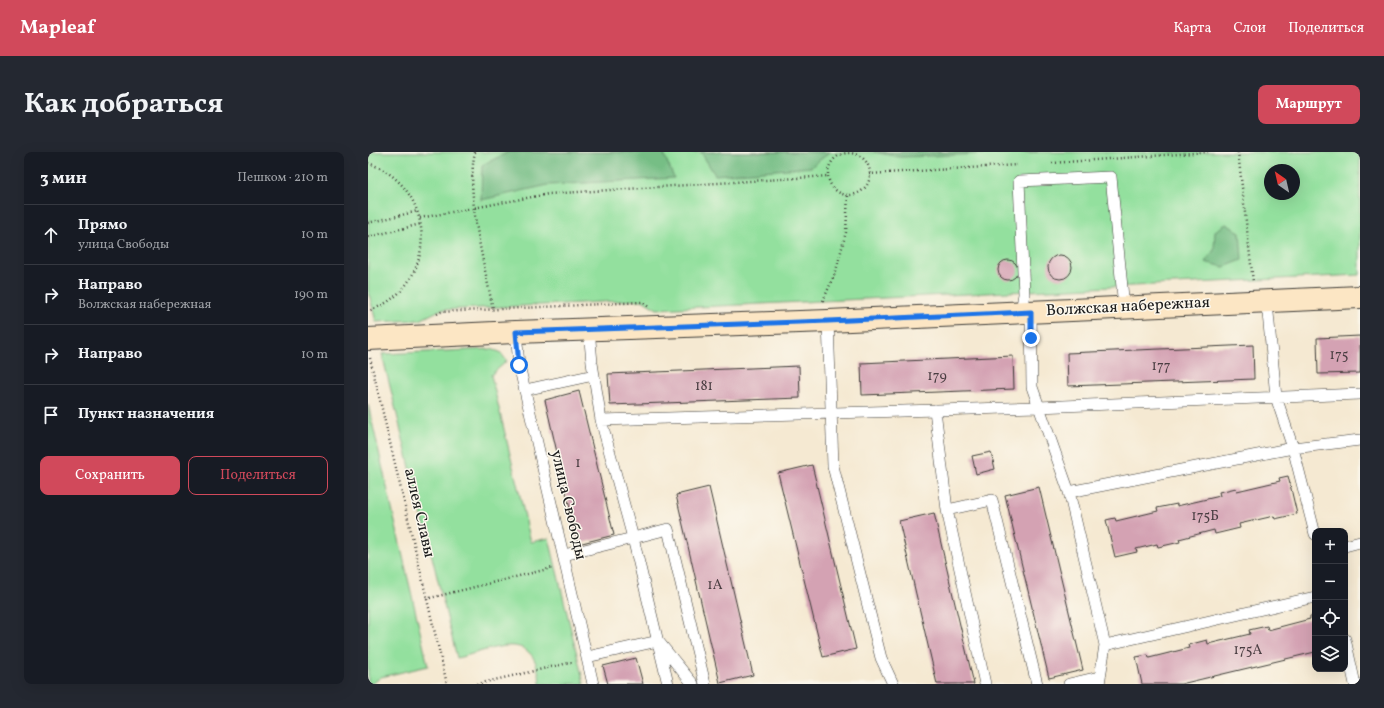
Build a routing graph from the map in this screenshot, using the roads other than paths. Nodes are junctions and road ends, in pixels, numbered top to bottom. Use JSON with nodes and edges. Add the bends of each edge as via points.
{"nodes":[{"id":1,"x":1258,"y":293,"type":"junction"},
{"id":2,"x":1360,"y":297,"type":"edge"},
{"id":3,"x":1124,"y":307,"type":"junction"},
{"id":4,"x":1026,"y":312,"type":"junction"},
{"id":5,"x":825,"y":313,"type":"junction"},
{"id":6,"x":589,"y":329,"type":"junction"},
{"id":7,"x":516,"y":332,"type":"junction"},
{"id":8,"x":369,"y":347,"type":"edge"},
{"id":9,"x":594,"y":375,"type":"junction"},
{"id":10,"x":525,"y":390,"type":"junction"},
{"id":11,"x":1360,"y":394,"type":"edge"},
{"id":12,"x":1276,"y":397,"type":"junction"},
{"id":13,"x":1038,"y":407,"type":"junction"},
{"id":14,"x":935,"y":410,"type":"junction"},
{"id":15,"x":832,"y":413,"type":"junction"},
{"id":16,"x":601,"y":420,"type":"junction"},
{"id":17,"x":1360,"y":440,"type":"edge"},
{"id":18,"x":1293,"y":448,"type":"junction"},
{"id":19,"x":1069,"y":492,"type":"junction"},
{"id":20,"x":947,"y":510,"type":"junction"},
{"id":21,"x":1313,"y":528,"type":"edge"},
{"id":22,"x":633,"y":538,"type":"junction"},
{"id":23,"x":1360,"y":542,"type":"edge"},
{"id":24,"x":1348,"y":545,"type":"edge"},
{"id":25,"x":565,"y":560,"type":"junction"},
{"id":26,"x":1312,"y":598,"type":"edge"},
{"id":27,"x":658,"y":641,"type":"junction"},
{"id":28,"x":1105,"y":645,"type":"junction"},
{"id":29,"x":1348,"y":652,"type":"edge"},
{"id":30,"x":587,"y":658,"type":"junction"},
{"id":31,"x":1099,"y":680,"type":"edge"},
{"id":32,"x":593,"y":684,"type":"edge"},
{"id":33,"x":668,"y":684,"type":"edge"},
{"id":34,"x":693,"y":684,"type":"edge"},
{"id":35,"x":705,"y":684,"type":"edge"},
{"id":36,"x":893,"y":684,"type":"edge"},
{"id":37,"x":985,"y":684,"type":"edge"},
{"id":38,"x":1036,"y":684,"type":"edge"},
{"id":39,"x":1069,"y":684,"type":"edge"},
{"id":40,"x":1355,"y":684,"type":"edge"}],
"edges":[{"from":1,"to":2,"type":"street","name":"Волжская набережная"},
{"from":1,"to":3,"type":"street","name":"Волжская набережная"},
{"from":1,"to":12,"type":"lane","via":[[1268,313]]},
{"from":3,"to":4,"type":"street","name":"Волжская набережная"},
{"from":3,"to":4,"type":"lane","via":[[1112,177],[1054,179],[1019,181]]},
{"from":4,"to":5,"type":"street","name":"Волжская набережная"},
{"from":4,"to":13,"type":"lane","via":[[1032,387]]},
{"from":5,"to":6,"type":"street","name":"Волжская набережная"},
{"from":5,"to":15,"type":"lane"},
{"from":6,"to":7,"type":"street","name":"Волжская набережная"},
{"from":6,"to":9,"type":"lane"},
{"from":7,"to":8,"type":"street","name":"Волжская набережная"},
{"from":7,"to":10,"type":"lane","name":"улица Свободы","via":[[519,365]]},
{"from":9,"to":10,"type":"lane"},
{"from":9,"to":16,"type":"lane"},
{"from":10,"to":25,"type":"lane","name":"улица Свободы"},
{"from":11,"to":12,"type":"lane"},
{"from":12,"to":13,"type":"lane"},
{"from":12,"to":18,"type":"lane"},
{"from":13,"to":14,"type":"lane"},
{"from":13,"to":19,"type":"lane"},
{"from":14,"to":15,"type":"lane"},
{"from":14,"to":20,"type":"lane"},
{"from":15,"to":16,"type":"lane"},
{"from":15,"to":36,"type":"lane","via":[[833,466],[881,658]]},
{"from":16,"to":22,"type":"lane"},
{"from":17,"to":18,"type":"lane"},
{"from":18,"to":19,"type":"lane"},
{"from":18,"to":21,"type":"lane"},
{"from":19,"to":28,"type":"lane"},
{"from":20,"to":37,"type":"lane"},
{"from":20,"to":38,"type":"lane","via":[[992,500]]},
{"from":22,"to":25,"type":"lane"},
{"from":22,"to":27,"type":"lane"},
{"from":22,"to":35,"type":"lane","via":[[668,529]]},
{"from":23,"to":24,"type":"lane"},
{"from":25,"to":30,"type":"lane","name":"улица Свободы"},
{"from":26,"to":28,"type":"lane"},
{"from":27,"to":30,"type":"lane"},
{"from":27,"to":33,"type":"lane"},
{"from":27,"to":34,"type":"lane"},
{"from":28,"to":31,"type":"lane"},
{"from":29,"to":40,"type":"lane"},
{"from":30,"to":32,"type":"lane","name":"улица Свободы"},
{"from":31,"to":39,"type":"lane"}]}
